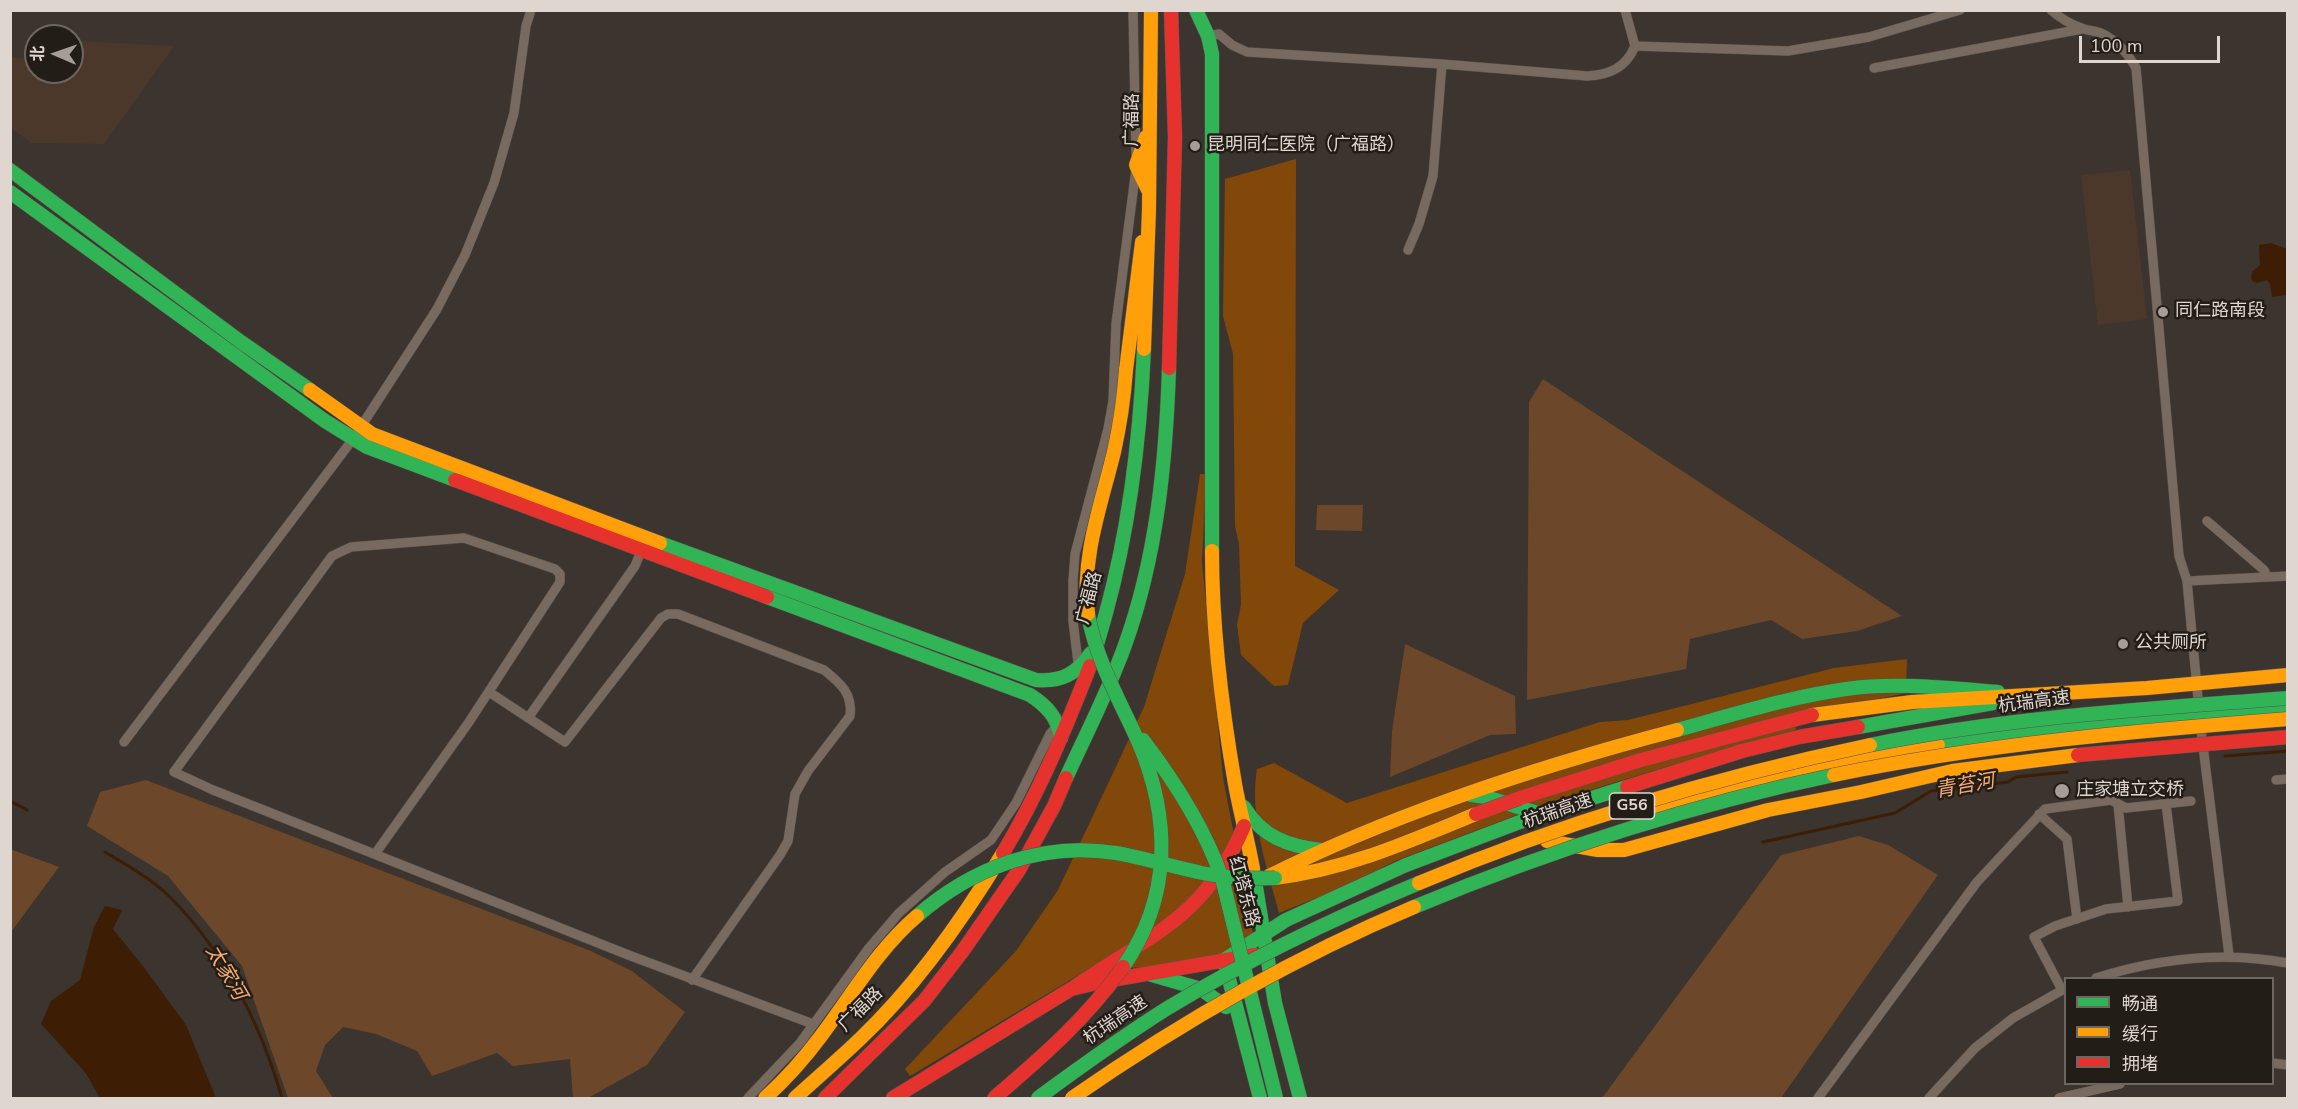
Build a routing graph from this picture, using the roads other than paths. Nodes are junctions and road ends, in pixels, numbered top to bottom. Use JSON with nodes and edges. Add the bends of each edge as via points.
{"nodes":[{"id":1,"x":523,"y":10,"type":"edge"},
{"id":2,"x":531,"y":10,"type":"edge"},
{"id":3,"x":1133,"y":10,"type":"edge"},
{"id":4,"x":1151,"y":10,"type":"edge"},
{"id":5,"x":1171,"y":10,"type":"edge"},
{"id":6,"x":1196,"y":10,"type":"edge"},
{"id":7,"x":1625,"y":10,"type":"edge"},
{"id":8,"x":1960,"y":10,"type":"edge"},
{"id":9,"x":2050,"y":10,"type":"edge"},
{"id":10,"x":526,"y":27,"type":"junction"},
{"id":11,"x":2085,"y":29,"type":"junction"},
{"id":12,"x":1208,"y":36,"type":"junction"},
{"id":13,"x":1635,"y":46,"type":"junction"},
{"id":14,"x":1442,"y":64,"type":"junction"},
{"id":15,"x":1874,"y":68,"type":"dead end"},
{"id":16,"x":1151,"y":123,"type":"junction"},
{"id":17,"x":1136,"y":165,"type":"junction"},
{"id":18,"x":10,"y":170,"type":"edge"},
{"id":19,"x":10,"y":192,"type":"edge"},
{"id":20,"x":1149,"y":192,"type":"junction"},
{"id":21,"x":1408,"y":250,"type":"dead end"},
{"id":22,"x":144,"y":269,"type":"junction"},
{"id":23,"x":134,"y":282,"type":"junction"},
{"id":24,"x":360,"y":426,"type":"junction"},
{"id":25,"x":352,"y":439,"type":"junction"},
{"id":26,"x":2207,"y":521,"type":"dead end"},
{"id":27,"x":644,"y":544,"type":"junction"},
{"id":28,"x":714,"y":569,"type":"junction"},
{"id":29,"x":2288,"y":576,"type":"edge"},
{"id":30,"x":2267,"y":577,"type":"junction"},
{"id":31,"x":2187,"y":581,"type":"junction"},
{"id":32,"x":918,"y":636,"type":"junction"},
{"id":33,"x":1095,"y":647,"type":"junction"},
{"id":34,"x":913,"y":651,"type":"junction"},
{"id":35,"x":1080,"y":668,"type":"junction"},
{"id":36,"x":2288,"y":675,"type":"edge"},
{"id":37,"x":2196,"y":683,"type":"junction"},
{"id":38,"x":489,"y":692,"type":"junction"},
{"id":39,"x":2036,"y":695,"type":"junction"},
{"id":40,"x":2288,"y":698,"type":"edge"},
{"id":41,"x":1075,"y":704,"type":"junction"},
{"id":42,"x":2288,"y":708,"type":"edge"},
{"id":43,"x":1126,"y":716,"type":"junction"},
{"id":44,"x":2200,"y":716,"type":"junction"},
{"id":45,"x":528,"y":718,"type":"junction"},
{"id":46,"x":2288,"y":719,"type":"edge"},
{"id":47,"x":1059,"y":724,"type":"junction"},
{"id":48,"x":2288,"y":737,"type":"edge"},
{"id":49,"x":1061,"y":738,"type":"junction"},
{"id":50,"x":124,"y":742,"type":"dead end"},
{"id":51,"x":2288,"y":779,"type":"edge"},
{"id":52,"x":2276,"y":780,"type":"dead end"},
{"id":53,"x":1466,"y":794,"type":"junction"},
{"id":54,"x":1238,"y":795,"type":"junction"},
{"id":55,"x":2191,"y":801,"type":"dead end"},
{"id":56,"x":2118,"y":804,"type":"junction"},
{"id":57,"x":2166,"y":804,"type":"junction"},
{"id":58,"x":1541,"y":814,"type":"junction"},
{"id":59,"x":2039,"y":814,"type":"junction"},
{"id":60,"x":1244,"y":825,"type":"junction"},
{"id":61,"x":1547,"y":841,"type":"junction"},
{"id":62,"x":1321,"y":850,"type":"junction"},
{"id":63,"x":375,"y":854,"type":"junction"},
{"id":64,"x":1255,"y":883,"type":"junction"},
{"id":65,"x":2127,"y":907,"type":"junction"},
{"id":66,"x":2077,"y":919,"type":"junction"},
{"id":67,"x":1264,"y":935,"type":"junction"},
{"id":68,"x":1267,"y":953,"type":"junction"},
{"id":69,"x":2229,"y":955,"type":"junction"},
{"id":70,"x":1224,"y":960,"type":"junction"},
{"id":71,"x":2288,"y":963,"type":"edge"},
{"id":72,"x":1150,"y":975,"type":"junction"},
{"id":73,"x":2099,"y":977,"type":"edge"},
{"id":74,"x":692,"y":980,"type":"junction"},
{"id":75,"x":2064,"y":989,"type":"edge"},
{"id":76,"x":1071,"y":990,"type":"junction"},
{"id":77,"x":813,"y":1024,"type":"junction"},
{"id":78,"x":1243,"y":1030,"type":"junction"},
{"id":79,"x":2112,"y":1085,"type":"edge"},
{"id":80,"x":748,"y":1098,"type":"edge"},
{"id":81,"x":765,"y":1098,"type":"edge"},
{"id":82,"x":795,"y":1098,"type":"edge"},
{"id":83,"x":825,"y":1098,"type":"edge"},
{"id":84,"x":893,"y":1098,"type":"edge"},
{"id":85,"x":994,"y":1098,"type":"edge"},
{"id":86,"x":1038,"y":1098,"type":"edge"},
{"id":87,"x":1072,"y":1098,"type":"edge"},
{"id":88,"x":1260,"y":1098,"type":"edge"},
{"id":89,"x":1276,"y":1098,"type":"edge"},
{"id":90,"x":1300,"y":1098,"type":"edge"},
{"id":91,"x":1818,"y":1098,"type":"edge"},
{"id":92,"x":1929,"y":1098,"type":"edge"},
{"id":93,"x":2059,"y":1098,"type":"edge"}],
"edges":[{"from":1,"to":10,"type":"street"},
{"from":2,"to":10,"type":"street"},
{"from":3,"to":17,"type":"street"},
{"from":4,"to":16,"type":"main road","name":"广福路"},
{"from":5,"to":83,"type":"main road","via":[[1175,137],[1167,431],[1162,488],[1143,583],[1125,646],[1054,806],[1018,870],[924,1001]]},
{"from":6,"to":12,"type":"main road","name":"红塔东路"},
{"from":7,"to":13,"type":"street"},
{"from":8,"to":13,"type":"street","via":[[1869,38],[1788,51]]},
{"from":9,"to":11,"type":"street","via":[[2060,19]]},
{"from":10,"to":24,"type":"street","via":[[514,113],[494,183],[465,255],[437,309]]},
{"from":11,"to":15,"type":"street"},
{"from":11,"to":31,"type":"street","via":[[2112,40],[2128,53],[2136,68],[2179,556]]},
{"from":12,"to":14,"type":"street","via":[[1219,34],[1247,52]]},
{"from":12,"to":54,"type":"main road","name":"红塔东路","via":[[1212,54],[1212,583]]},
{"from":13,"to":14,"type":"street","via":[[1620,68],[1605,75]]},
{"from":14,"to":21,"type":"street","via":[[1433,176]]},
{"from":16,"to":17,"type":"main road"},
{"from":16,"to":20,"type":"main road","name":"广福路"},
{"from":17,"to":20,"type":"main road"},
{"from":17,"to":35,"type":"street","via":[[1116,324],[1111,411],[1072,580]]},
{"from":18,"to":22,"type":"main road"},
{"from":19,"to":23,"type":"main road"},
{"from":20,"to":33,"type":"main road","name":"广福路","via":[[1144,357],[1134,484],[1114,587]]},
{"from":20,"to":43,"type":"main road","bridge":true,"via":[[1117,439],[1090,540],[1087,582],[1095,648]]},
{"from":22,"to":23,"type":"main road"},
{"from":22,"to":24,"type":"main road"},
{"from":23,"to":25,"type":"main road"},
{"from":24,"to":25,"type":"street"},
{"from":24,"to":27,"type":"main road","via":[[402,447]]},
{"from":25,"to":27,"type":"main road","via":[[383,455]]},
{"from":25,"to":50,"type":"street"},
{"from":26,"to":30,"type":"street","via":[[2264,570]]},
{"from":27,"to":28,"type":"main road"},
{"from":27,"to":45,"type":"street","via":[[635,566]]},
{"from":28,"to":32,"type":"main road"},
{"from":28,"to":34,"type":"main road"},
{"from":29,"to":30,"type":"street"},
{"from":30,"to":31,"type":"street"},
{"from":31,"to":37,"type":"street"},
{"from":32,"to":34,"type":"main road"},
{"from":32,"to":35,"type":"main road","via":[[1036,680],[1070,677]]},
{"from":33,"to":35,"type":"main road"},
{"from":33,"to":41,"type":"main road","name":"广福路"},
{"from":34,"to":47,"type":"main road","via":[[1030,694],[1044,704]]},
{"from":35,"to":41,"type":"street"},
{"from":36,"to":37,"type":"main road"},
{"from":37,"to":39,"type":"main road"},
{"from":37,"to":44,"type":"street"},
{"from":38,"to":45,"type":"street"},
{"from":38,"to":63,"type":"street"},
{"from":38,"to":63,"type":"street","via":[[560,582],[560,574],[464,538],[351,547],[332,556],[174,772]]},
{"from":39,"to":53,"type":"main road","via":[[1894,686],[1846,689],[1662,734]]},
{"from":39,"to":58,"type":"main road","via":[[1799,737]]},
{"from":39,"to":81,"type":"main road","bridge":true,"via":[[1912,702],[1811,715],[1641,760],[1520,798],[1332,869],[1304,875],[1248,878],[1210,874],[1088,850],[1029,855],[987,868],[945,891],[900,931],[814,1047]]},
{"from":40,"to":86,"type":"main road","name":"杭瑞高速","number":"G56","bridge":true,"via":[[2070,716],[1919,737],[1755,772],[1612,812],[1436,876],[1286,942],[1155,1016]]},
{"from":41,"to":47,"type":"street"},
{"from":41,"to":49,"type":"main road","name":"广福路"},
{"from":42,"to":44,"type":"main road"},
{"from":43,"to":85,"type":"main road","bridge":true,"via":[[1150,770],[1161,820],[1161,872],[1150,918],[1133,956],[1099,1001],[1055,1046]]},
{"from":43,"to":89,"type":"main road","name":"红塔东路","bridge":true,"via":[[1183,793],[1212,849]]},
{"from":44,"to":61,"type":"main road","via":[[2017,733],[1905,750],[1723,789]]},
{"from":44,"to":69,"type":"street"},
{"from":45,"to":74,"type":"street","via":[[565,742],[668,614],[678,614],[824,670],[849,695],[850,716],[795,794],[788,841]]},
{"from":46,"to":87,"type":"main road","number":"G56","bridge":true,"via":[[2062,738],[1923,758],[1781,787],[1619,832],[1489,877],[1313,952],[1190,1018]]},
{"from":47,"to":49,"type":"main road"},
{"from":47,"to":77,"type":"street","via":[[991,840],[945,872],[899,913],[868,948]]},
{"from":48,"to":61,"type":"main road","bridge":true,"via":[[2078,755],[1952,771],[1768,810],[1624,850],[1598,850]]},
{"from":49,"to":82,"type":"main road","name":"广福路","via":[[1034,800],[1000,861],[944,942],[908,989]]},
{"from":51,"to":52,"type":"street"},
{"from":53,"to":58,"type":"main road"},
{"from":53,"to":62,"type":"main road"},
{"from":54,"to":60,"type":"main road","name":"红塔东路"},
{"from":54,"to":62,"type":"main road","via":[[1261,831],[1277,841]]},
{"from":55,"to":57,"type":"street"},
{"from":56,"to":57,"type":"street","via":[[2126,808]]},
{"from":56,"to":59,"type":"street","via":[[2111,800],[2045,809]]},
{"from":56,"to":65,"type":"street"},
{"from":57,"to":65,"type":"street","via":[[2178,901]]},
{"from":58,"to":67,"type":"main road","via":[[1406,865],[1286,920]]},
{"from":59,"to":66,"type":"street","via":[[2067,839]]},
{"from":59,"to":91,"type":"street","via":[[1977,882]]},
{"from":60,"to":64,"type":"main road","name":"红塔东路"},
{"from":60,"to":76,"type":"main road","via":[[1232,853],[1191,909],[1152,939]]},
{"from":61,"to":68,"type":"main road","via":[[1393,899]]},
{"from":62,"to":64,"type":"main road"},
{"from":63,"to":74,"type":"street"},
{"from":64,"to":67,"type":"main road","name":"红塔东路"},
{"from":65,"to":66,"type":"street"},
{"from":66,"to":75,"type":"street","via":[[2034,937]]},
{"from":67,"to":68,"type":"main road","name":"红塔东路"},
{"from":67,"to":70,"type":"main road"},
{"from":68,"to":70,"type":"main road"},
{"from":68,"to":90,"type":"main road","name":"红塔东路","via":[[1275,1003]]},
{"from":69,"to":71,"type":"street"},
{"from":69,"to":73,"type":"street","via":[[2126,969]]},
{"from":70,"to":72,"type":"main road"},
{"from":70,"to":78,"type":"main road"},
{"from":72,"to":76,"type":"main road"},
{"from":72,"to":78,"type":"main road","via":[[1203,989],[1230,1010]]},
{"from":74,"to":77,"type":"street"},
{"from":75,"to":92,"type":"street","via":[[2013,1018],[1975,1048]]},
{"from":76,"to":84,"type":"main road"},
{"from":77,"to":80,"type":"street","via":[[784,1062]]},
{"from":78,"to":88,"type":"main road"},
{"from":79,"to":93,"type":"street"}]}
